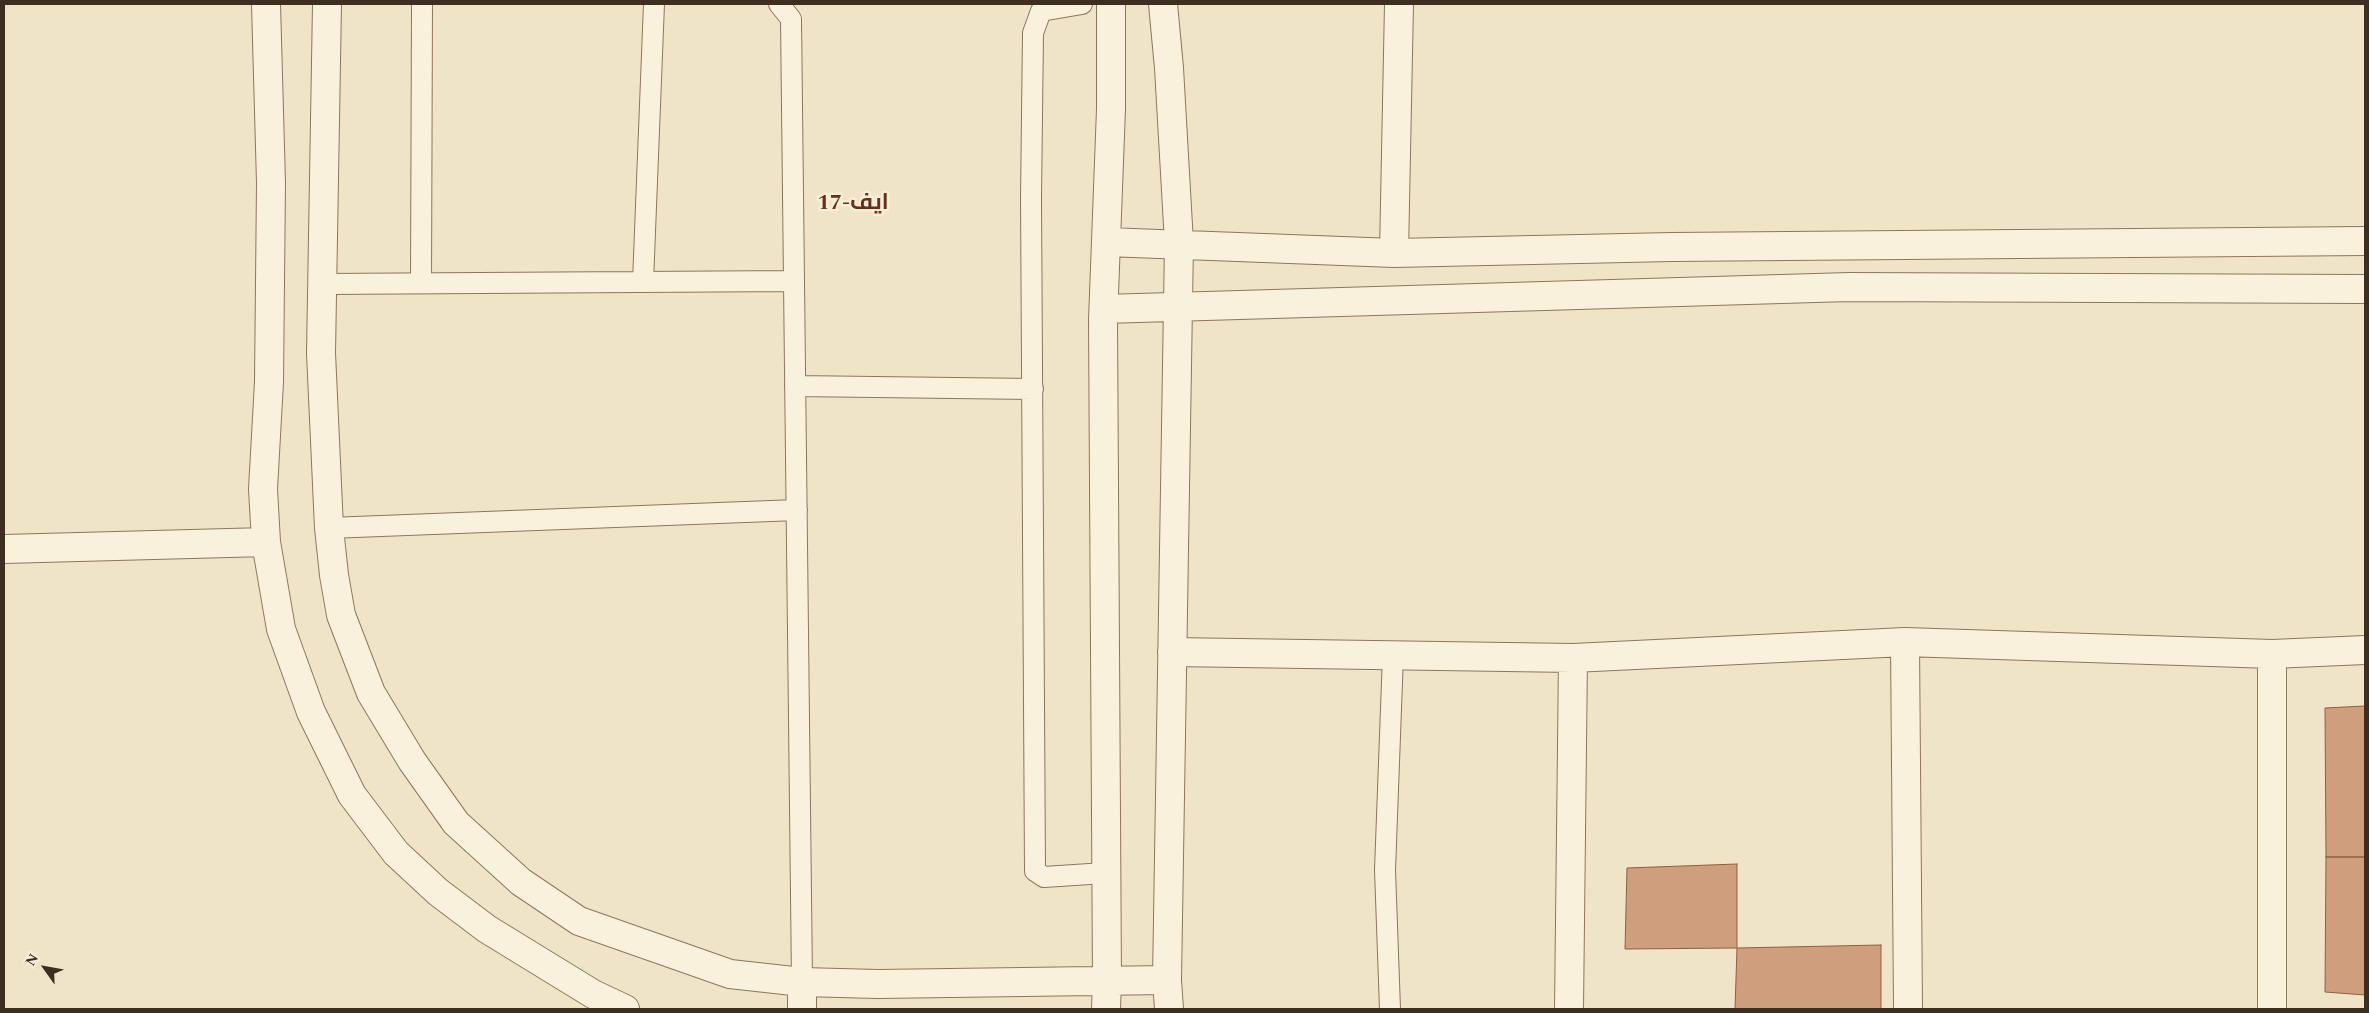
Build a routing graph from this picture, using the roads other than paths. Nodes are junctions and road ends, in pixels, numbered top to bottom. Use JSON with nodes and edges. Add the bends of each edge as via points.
{"nodes":[{"id":1,"x":266,"y":4,"type":"edge"},
{"id":2,"x":327,"y":4,"type":"edge"},
{"id":3,"x":422,"y":4,"type":"edge"},
{"id":4,"x":654,"y":4,"type":"edge"},
{"id":5,"x":779,"y":4,"type":"edge"},
{"id":6,"x":1082,"y":4,"type":"edge"},
{"id":7,"x":1111,"y":4,"type":"edge"},
{"id":8,"x":1163,"y":4,"type":"edge"},
{"id":9,"x":1399,"y":4,"type":"edge"},
{"id":10,"x":2365,"y":241,"type":"edge"},
{"id":11,"x":1107,"y":242,"type":"junction"},
{"id":12,"x":1179,"y":244,"type":"junction"},
{"id":13,"x":1394,"y":253,"type":"junction"},
{"id":14,"x":794,"y":281,"type":"junction"},
{"id":15,"x":643,"y":282,"type":"junction"},
{"id":16,"x":323,"y":284,"type":"junction"},
{"id":17,"x":421,"y":284,"type":"junction"},
{"id":18,"x":2365,"y":289,"type":"edge"},
{"id":19,"x":1177,"y":308,"type":"junction"},
{"id":20,"x":1104,"y":309,"type":"junction"},
{"id":21,"x":795,"y":386,"type":"junction"},
{"id":22,"x":1033,"y":389,"type":"junction"},
{"id":23,"x":797,"y":510,"type":"junction"},
{"id":24,"x":329,"y":528,"type":"junction"},
{"id":25,"x":266,"y":542,"type":"junction"},
{"id":26,"x":4,"y":549,"type":"edge"},
{"id":27,"x":1905,"y":642,"type":"junction"},
{"id":28,"x":2365,"y":650,"type":"edge"},
{"id":29,"x":1172,"y":652,"type":"junction"},
{"id":30,"x":2272,"y":654,"type":"junction"},
{"id":31,"x":1393,"y":655,"type":"junction"},
{"id":32,"x":1573,"y":658,"type":"junction"},
{"id":33,"x":1105,"y":873,"type":"junction"},
{"id":34,"x":1107,"y":980,"type":"junction"},
{"id":35,"x":1167,"y":980,"type":"junction"},
{"id":36,"x":802,"y":982,"type":"junction"},
{"id":37,"x":625,"y":1009,"type":"edge"},
{"id":38,"x":802,"y":1009,"type":"edge"},
{"id":39,"x":1106,"y":1009,"type":"edge"},
{"id":40,"x":1169,"y":1009,"type":"edge"},
{"id":41,"x":1390,"y":1009,"type":"edge"},
{"id":42,"x":1569,"y":1009,"type":"edge"},
{"id":43,"x":1908,"y":1009,"type":"edge"},
{"id":44,"x":2272,"y":1009,"type":"edge"}],
"edges":[{"from":1,"to":25,"type":"street","via":[[271,183],[269,382],[263,489]]},
{"from":2,"to":16,"type":"street"},
{"from":3,"to":17,"type":"lane"},
{"from":4,"to":15,"type":"lane"},
{"from":5,"to":14,"type":"lane","via":[[791,19]]},
{"from":6,"to":22,"type":"lane","via":[[1041,11],[1033,32]]},
{"from":7,"to":11,"type":"street"},
{"from":8,"to":12,"type":"street"},
{"from":9,"to":13,"type":"street"},
{"from":10,"to":13,"type":"street"},
{"from":11,"to":12,"type":"street"},
{"from":11,"to":20,"type":"street"},
{"from":12,"to":13,"type":"street"},
{"from":12,"to":19,"type":"street"},
{"from":14,"to":15,"type":"lane"},
{"from":14,"to":21,"type":"lane"},
{"from":15,"to":17,"type":"lane"},
{"from":16,"to":17,"type":"lane"},
{"from":16,"to":24,"type":"street","via":[[321,353]]},
{"from":18,"to":19,"type":"street","via":[[1849,287]]},
{"from":19,"to":20,"type":"street"},
{"from":19,"to":29,"type":"street"},
{"from":20,"to":33,"type":"street"},
{"from":21,"to":22,"type":"lane"},
{"from":21,"to":23,"type":"lane"},
{"from":22,"to":33,"type":"lane","via":[[1035,872],[1044,877]]},
{"from":23,"to":24,"type":"lane"},
{"from":23,"to":36,"type":"lane"},
{"from":24,"to":36,"type":"street","via":[[341,615],[371,693],[412,761],[456,823],[482,848],[521,882],[580,921],[730,974]]},
{"from":25,"to":26,"type":"street"},
{"from":25,"to":37,"type":"street","via":[[280,629],[312,712],[352,795],[396,853],[438,892],[487,930],[593,994]]},
{"from":27,"to":30,"type":"street"},
{"from":27,"to":32,"type":"street"},
{"from":27,"to":43,"type":"street"},
{"from":28,"to":30,"type":"street"},
{"from":29,"to":31,"type":"street"},
{"from":29,"to":35,"type":"street"},
{"from":30,"to":44,"type":"street"},
{"from":31,"to":32,"type":"street"},
{"from":31,"to":41,"type":"lane","via":[[1385,870]]},
{"from":32,"to":42,"type":"street"},
{"from":33,"to":34,"type":"street"},
{"from":34,"to":35,"type":"street"},
{"from":34,"to":36,"type":"street"},
{"from":34,"to":39,"type":"street"},
{"from":35,"to":40,"type":"street"},
{"from":36,"to":38,"type":"street"}]}
